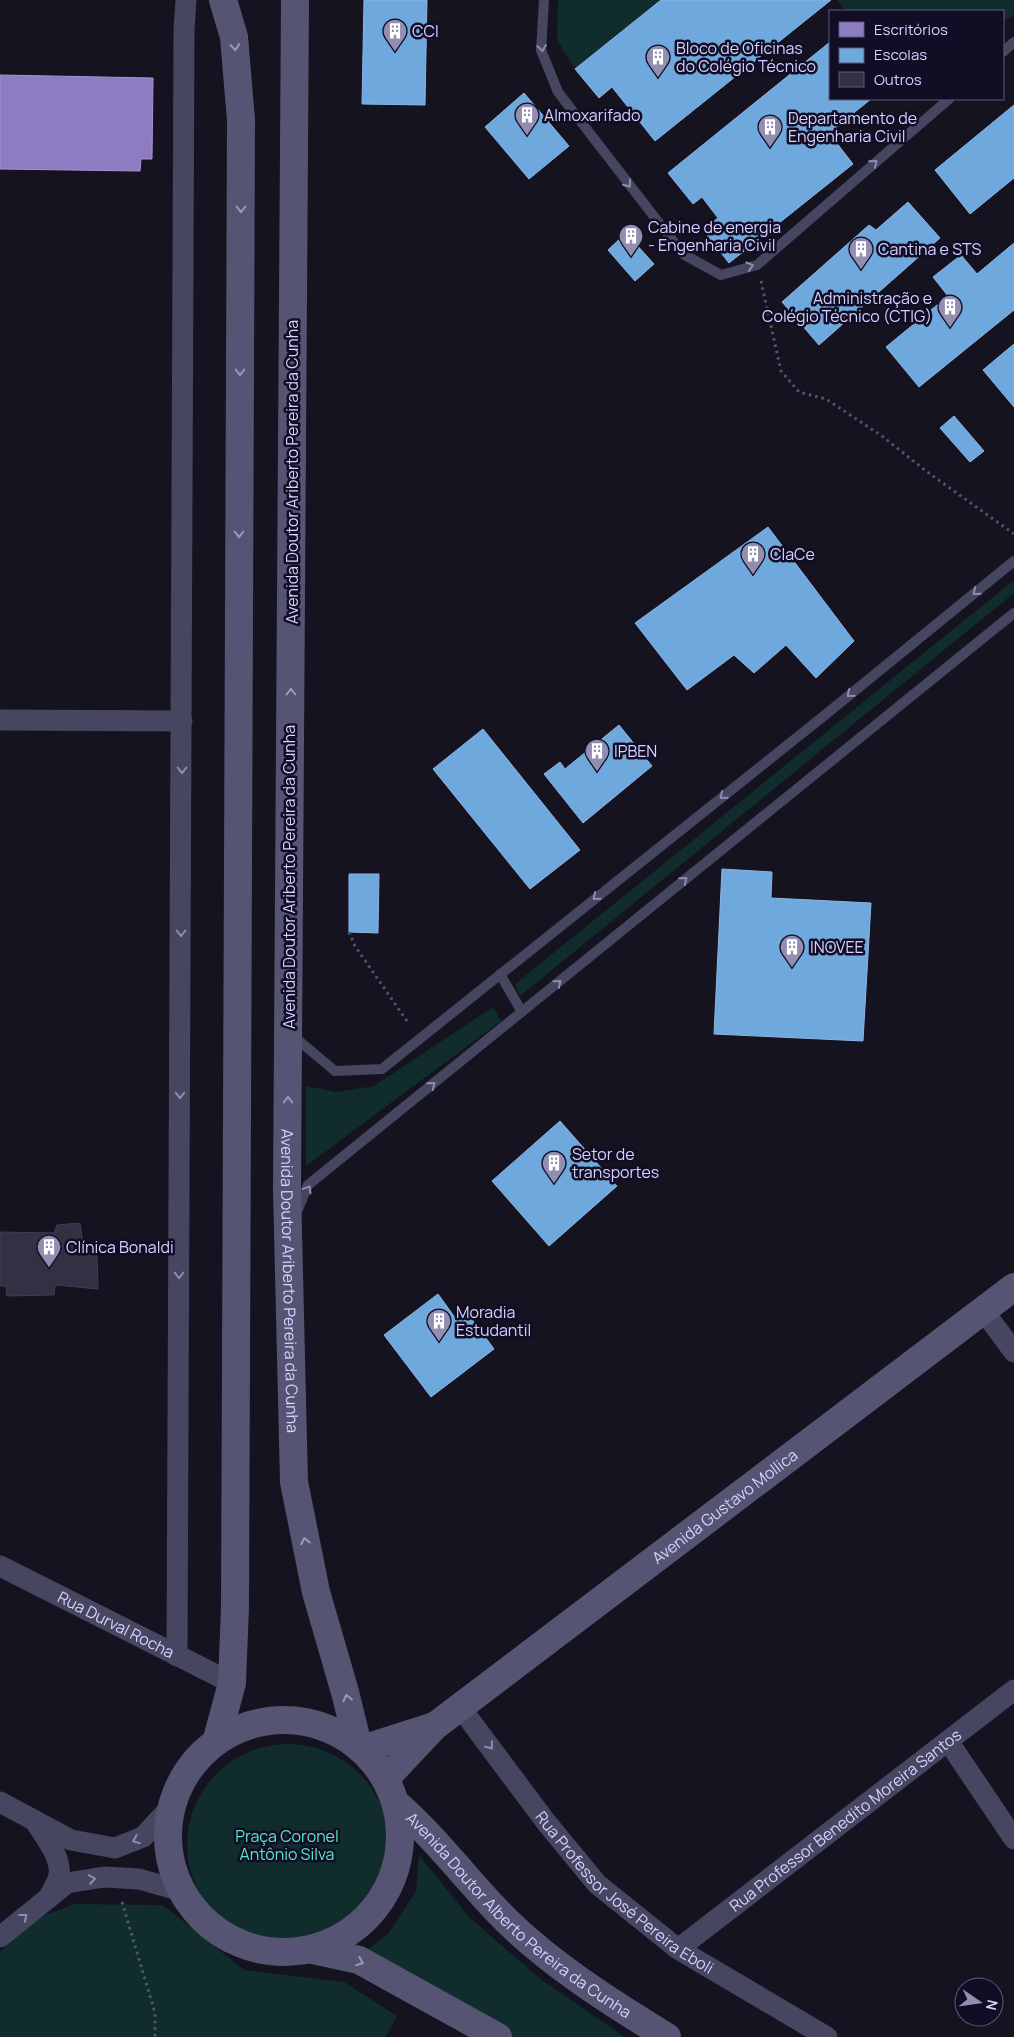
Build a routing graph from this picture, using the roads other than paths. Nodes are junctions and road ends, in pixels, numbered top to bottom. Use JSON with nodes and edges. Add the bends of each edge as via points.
{"nodes":[{"id":1,"x":186,"y":0,"type":"edge"},
{"id":2,"x":223,"y":0,"type":"edge"},
{"id":3,"x":295,"y":0,"type":"edge"},
{"id":4,"x":544,"y":0,"type":"edge"},
{"id":5,"x":1014,"y":42,"type":"edge"},
{"id":6,"x":1004,"y":51,"type":"edge"},
{"id":7,"x":948,"y":100,"type":"edge"},
{"id":8,"x":1014,"y":561,"type":"edge"},
{"id":9,"x":1014,"y":613,"type":"edge"},
{"id":10,"x":0,"y":720,"type":"edge"},
{"id":11,"x":182,"y":722,"type":"junction"},
{"id":12,"x":500,"y":974,"type":"junction"},
{"id":13,"x":522,"y":1012,"type":"junction"},
{"id":14,"x":288,"y":1032,"type":"junction"},
{"id":15,"x":288,"y":1234,"type":"junction"},
{"id":16,"x":1014,"y":1287,"type":"edge"},
{"id":17,"x":983,"y":1310,"type":"junction"},
{"id":18,"x":1014,"y":1352,"type":"edge"},
{"id":19,"x":0,"y":1566,"type":"edge"},
{"id":20,"x":177,"y":1656,"type":"junction"},
{"id":21,"x":232,"y":1683,"type":"junction"},
{"id":22,"x":1014,"y":1690,"type":"edge"},
{"id":23,"x":460,"y":1707,"type":"junction"},
{"id":24,"x":435,"y":1726,"type":"junction"},
{"id":25,"x":218,"y":1739,"type":"junction"},
{"id":26,"x":948,"y":1741,"type":"junction"},
{"id":27,"x":360,"y":1747,"type":"junction"},
{"id":28,"x":386,"y":1778,"type":"junction"},
{"id":29,"x":0,"y":1802,"type":"edge"},
{"id":30,"x":398,"y":1805,"type":"junction"},
{"id":31,"x":171,"y":1807,"type":"junction"},
{"id":32,"x":35,"y":1821,"type":"junction"},
{"id":33,"x":1014,"y":1839,"type":"edge"},
{"id":34,"x":181,"y":1891,"type":"junction"},
{"id":35,"x":49,"y":1897,"type":"junction"},
{"id":36,"x":0,"y":1937,"type":"edge"},
{"id":37,"x":678,"y":1949,"type":"junction"},
{"id":38,"x":313,"y":1950,"type":"junction"},
{"id":39,"x":498,"y":2037,"type":"edge"},
{"id":40,"x":667,"y":2037,"type":"edge"},
{"id":41,"x":827,"y":2037,"type":"edge"}],
"edges":[{"from":1,"to":11,"type":"street"},
{"from":2,"to":21,"type":"main road","one_way":true,"via":[[234,37],[241,120],[235,1597]]},
{"from":14,"to":3,"type":"main road","name":"Avenida Doutor Ariberto Pereira da Cunha","one_way":true},
{"from":4,"to":7,"type":"lane","one_way":true,"via":[[541,50],[558,92],[683,254],[721,275],[757,264]]},
{"from":5,"to":6,"type":"lane"},
{"from":8,"to":12,"type":"lane","one_way":true},
{"from":13,"to":9,"type":"lane","one_way":true},
{"from":10,"to":11,"type":"street"},
{"from":11,"to":20,"type":"street","one_way":true},
{"from":12,"to":13,"type":"lane"},
{"from":12,"to":14,"type":"lane","via":[[382,1069],[335,1071]]},
{"from":15,"to":13,"type":"lane","one_way":true,"via":[[308,1186]]},
{"from":15,"to":14,"type":"main road","name":"Avenida Doutor Ariberto Pereira da Cunha","one_way":true},
{"from":27,"to":15,"type":"main road","name":"Avenida Doutor Ariberto Pereira da Cunha","one_way":true,"via":[[316,1592],[294,1482]]},
{"from":16,"to":17,"type":"main road","name":"Avenida Gustavo Mollica"},
{"from":17,"to":18,"type":"street"},
{"from":17,"to":23,"type":"main road","name":"Avenida Gustavo Mollica"},
{"from":19,"to":20,"type":"street","name":"Rua Durval Rocha"},
{"from":20,"to":21,"type":"street","name":"Rua Durval Rocha"},
{"from":21,"to":25,"type":"main road"},
{"from":22,"to":26,"type":"street","name":"Rua Professor Benedito Moreira Santos"},
{"from":23,"to":24,"type":"main road","name":"Avenida Gustavo Mollica"},
{"from":23,"to":37,"type":"street","name":"Rua Professor José Pereira Eboli","one_way":true,"via":[[597,1884]]},
{"from":24,"to":27,"type":"main road","name":"Avenida Gustavo Mollica"},
{"from":24,"to":28,"type":"main road","name":"Avenida Gustavo Mollica"},
{"from":25,"to":27,"type":"main road","via":[[251,1723],[279,1718],[314,1722]]},
{"from":25,"to":31,"type":"main road","via":[[188,1770]]},
{"from":26,"to":33,"type":"street"},
{"from":26,"to":37,"type":"street","name":"Rua Professor Benedito Moreira Santos"},
{"from":27,"to":28,"type":"main road"},
{"from":28,"to":30,"type":"main road"},
{"from":29,"to":32,"type":"street"},
{"from":30,"to":38,"type":"main road","via":[[398,1863],[381,1902],[352,1932]]},
{"from":30,"to":40,"type":"main road","name":"Avenida Doutor Alberto Pereira da Cunha","via":[[423,1826],[529,1942],[607,2000]]},
{"from":31,"to":32,"type":"street","one_way":true,"via":[[143,1837],[114,1848],[72,1840]]},
{"from":31,"to":34,"type":"main road","via":[[168,1847]]},
{"from":32,"to":35,"type":"street","via":[[58,1865],[59,1876]]},
{"from":35,"to":34,"type":"street","one_way":true,"via":[[67,1883],[104,1876],[140,1879]]},
{"from":34,"to":38,"type":"main road","via":[[207,1924],[241,1945],[276,1953]]},
{"from":36,"to":35,"type":"street","one_way":true},
{"from":37,"to":41,"type":"street","name":"Rua Professor José Pereira Eboli"},
{"from":38,"to":39,"type":"main road","one_way":true,"via":[[359,1960]]}]}
